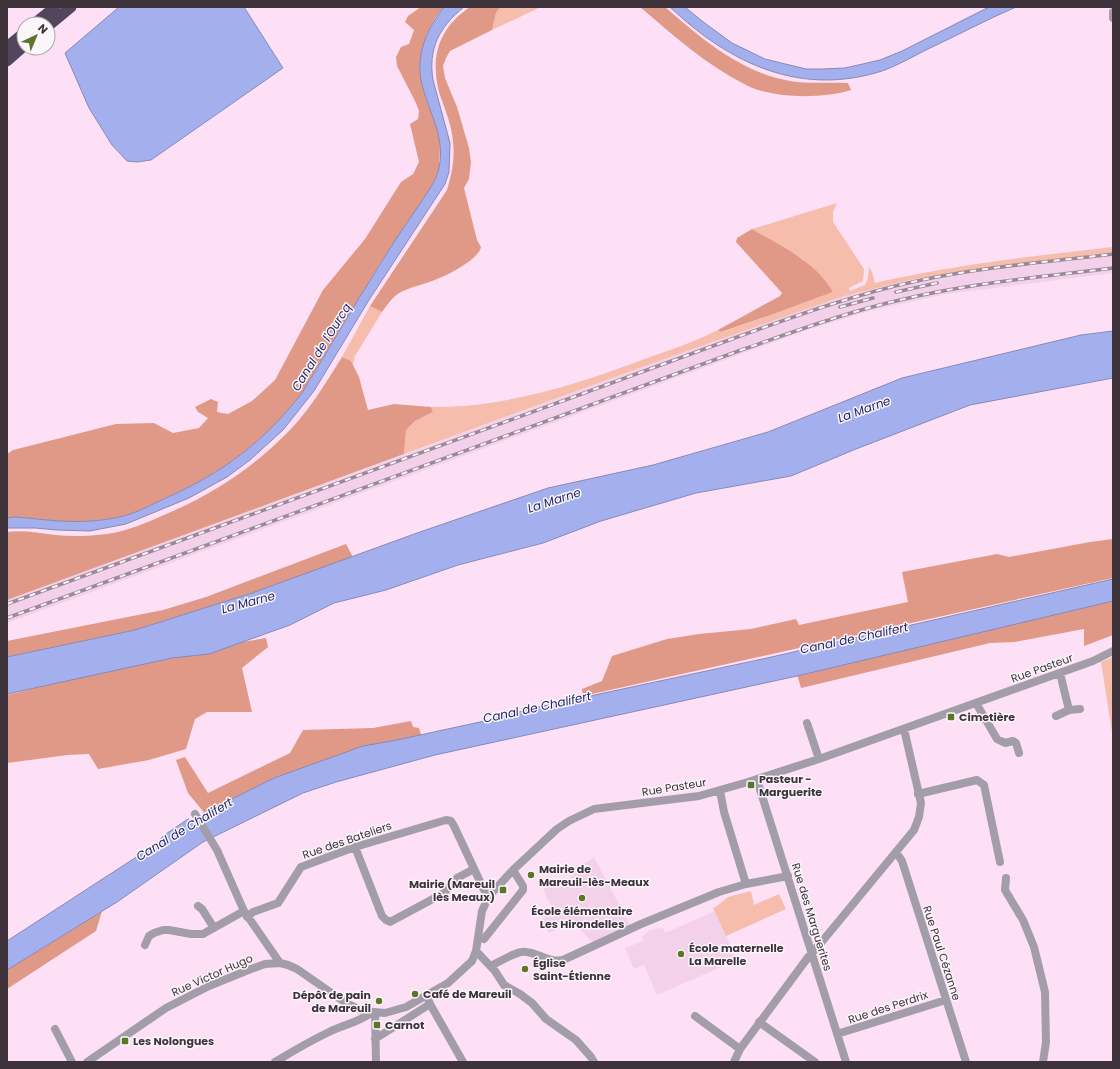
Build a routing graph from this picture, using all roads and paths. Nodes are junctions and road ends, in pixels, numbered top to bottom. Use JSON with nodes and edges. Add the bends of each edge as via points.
{"nodes":[{"id":1,"x":55,"y":7,"type":"edge"},
{"id":2,"x":71,"y":7,"type":"edge"},
{"id":3,"x":1113,"y":12,"type":"edge"},
{"id":4,"x":44,"y":16,"type":"edge"},
{"id":5,"x":1113,"y":18,"type":"edge"},
{"id":6,"x":56,"y":19,"type":"edge"},
{"id":7,"x":16,"y":40,"type":"edge"},
{"id":8,"x":7,"y":47,"type":"edge"},
{"id":9,"x":16,"y":53,"type":"edge"},
{"id":10,"x":7,"y":61,"type":"edge"},
{"id":11,"x":1113,"y":651,"type":"edge"},
{"id":12,"x":1060,"y":673,"type":"junction"},
{"id":13,"x":976,"y":703,"type":"junction"},
{"id":14,"x":1080,"y":709,"type":"dead end"},
{"id":15,"x":1069,"y":710,"type":"junction"},
{"id":16,"x":1056,"y":716,"type":"dead end"},
{"id":17,"x":807,"y":723,"type":"dead end"},
{"id":18,"x":904,"y":729,"type":"junction"},
{"id":19,"x":1019,"y":753,"type":"dead end"},
{"id":20,"x":818,"y":759,"type":"junction"},
{"id":21,"x":757,"y":780,"type":"junction"},
{"id":22,"x":720,"y":790,"type":"junction"},
{"id":23,"x":918,"y":794,"type":"junction"},
{"id":24,"x":195,"y":814,"type":"dead end"},
{"id":25,"x":355,"y":846,"type":"junction"},
{"id":26,"x":896,"y":852,"type":"junction"},
{"id":27,"x":1000,"y":862,"type":"dead end"},
{"id":28,"x":474,"y":869,"type":"junction"},
{"id":29,"x":513,"y":870,"type":"junction"},
{"id":30,"x":788,"y":876,"type":"junction"},
{"id":31,"x":1006,"y":878,"type":"dead end"},
{"id":32,"x":746,"y":884,"type":"junction"},
{"id":33,"x":489,"y":896,"type":"junction"},
{"id":34,"x":198,"y":906,"type":"dead end"},
{"id":35,"x":246,"y":914,"type":"junction"},
{"id":36,"x":214,"y":928,"type":"junction"},
{"id":37,"x":484,"y":939,"type":"dead end"},
{"id":38,"x":145,"y":945,"type":"dead end"},
{"id":39,"x":476,"y":951,"type":"junction"},
{"id":40,"x":812,"y":952,"type":"junction"},
{"id":41,"x":280,"y":963,"type":"junction"},
{"id":42,"x":491,"y":966,"type":"junction"},
{"id":43,"x":428,"y":1000,"type":"junction"},
{"id":44,"x":946,"y":1000,"type":"junction"},
{"id":45,"x":373,"y":1013,"type":"junction"},
{"id":46,"x":695,"y":1016,"type":"dead end"},
{"id":47,"x":759,"y":1022,"type":"junction"},
{"id":48,"x":55,"y":1029,"type":"dead end"},
{"id":49,"x":837,"y":1034,"type":"junction"},
{"id":50,"x":375,"y":1039,"type":"junction"},
{"id":51,"x":740,"y":1049,"type":"junction"},
{"id":52,"x":72,"y":1062,"type":"edge"},
{"id":53,"x":87,"y":1062,"type":"edge"},
{"id":54,"x":275,"y":1062,"type":"edge"},
{"id":55,"x":376,"y":1062,"type":"edge"},
{"id":56,"x":463,"y":1062,"type":"edge"},
{"id":57,"x":594,"y":1062,"type":"edge"},
{"id":58,"x":734,"y":1062,"type":"edge"},
{"id":59,"x":815,"y":1062,"type":"edge"},
{"id":60,"x":846,"y":1062,"type":"edge"},
{"id":61,"x":966,"y":1062,"type":"edge"},
{"id":62,"x":1043,"y":1062,"type":"edge"}],
"edges":[{"from":1,"to":4,"type":"highway"},
{"from":2,"to":6,"type":"highway"},
{"from":3,"to":5,"type":"street"},
{"from":7,"to":8,"type":"highway"},
{"from":9,"to":10,"type":"highway"},
{"from":11,"to":12,"type":"street","name":"Rue Pasteur"},
{"from":12,"to":13,"type":"street","name":"Rue Pasteur"},
{"from":12,"to":15,"type":"street"},
{"from":13,"to":18,"type":"street","name":"Rue Pasteur"},
{"from":13,"to":19,"type":"street","via":[[996,738],[1005,743],[1013,741]]},
{"from":14,"to":15,"type":"street"},
{"from":15,"to":16,"type":"street"},
{"from":17,"to":20,"type":"street"},
{"from":18,"to":20,"type":"street","name":"Rue Pasteur"},
{"from":18,"to":23,"type":"street"},
{"from":20,"to":21,"type":"street","name":"Rue Pasteur"},
{"from":21,"to":22,"type":"street","name":"Rue Pasteur"},
{"from":21,"to":30,"type":"street","name":"Rue des Marguerites"},
{"from":22,"to":29,"type":"street","name":"Rue Pasteur","via":[[699,796],[594,810],[557,829]]},
{"from":22,"to":32,"type":"street","via":[[724,812]]},
{"from":23,"to":26,"type":"street","via":[[921,803],[919,817],[914,830]]},
{"from":23,"to":27,"type":"street","via":[[977,780],[982,782]]},
{"from":24,"to":35,"type":"street","via":[[214,845]]},
{"from":25,"to":28,"type":"street","name":"Rue des Bateliers","via":[[446,820],[451,821]]},
{"from":25,"to":28,"type":"street","via":[[382,916],[390,922],[444,893],[456,878]]},
{"from":25,"to":35,"type":"street","name":"Rue des Bateliers","via":[[301,867],[278,903]]},
{"from":26,"to":40,"type":"street"},
{"from":26,"to":44,"type":"street","name":"Rue Paul Cézanne","via":[[902,861]]},
{"from":28,"to":33,"type":"street"},
{"from":29,"to":33,"type":"street","name":"Rue Pasteur"},
{"from":29,"to":37,"type":"street","via":[[523,890]]},
{"from":30,"to":32,"type":"street"},
{"from":30,"to":40,"type":"street","name":"Rue des Marguerites"},
{"from":31,"to":62,"type":"street","via":[[1004,890],[1034,947],[1045,992],[1046,1042]]},
{"from":32,"to":42,"type":"street","via":[[706,897],[563,960],[556,961],[520,952]]},
{"from":33,"to":39,"type":"street","via":[[482,911]]},
{"from":34,"to":36,"type":"street"},
{"from":35,"to":36,"type":"street","name":"Rue des Bateliers"},
{"from":35,"to":41,"type":"street"},
{"from":36,"to":38,"type":"street","name":"Rue des Bateliers","via":[[203,934],[169,930],[154,933],[149,936]]},
{"from":39,"to":42,"type":"street"},
{"from":39,"to":43,"type":"street","via":[[472,961]]},
{"from":40,"to":47,"type":"street"},
{"from":40,"to":49,"type":"street","name":"Rue des Marguerites"},
{"from":41,"to":45,"type":"street","name":"Rue Victor Hugo","via":[[297,969],[346,1003]]},
{"from":41,"to":53,"type":"street","name":"Rue Victor Hugo","via":[[251,968],[166,1008]]},
{"from":42,"to":57,"type":"street","via":[[504,985],[526,999],[546,1019],[576,1040]]},
{"from":43,"to":45,"type":"street","via":[[394,1011]]},
{"from":43,"to":50,"type":"street"},
{"from":43,"to":56,"type":"street"},
{"from":44,"to":49,"type":"street","name":"Rue des Perdrix"},
{"from":44,"to":61,"type":"street","name":"Rue Paul Cézanne"},
{"from":45,"to":50,"type":"street"},
{"from":45,"to":54,"type":"street","via":[[308,1042]]},
{"from":46,"to":51,"type":"street"},
{"from":47,"to":51,"type":"street"},
{"from":47,"to":59,"type":"street"},
{"from":48,"to":52,"type":"street"},
{"from":49,"to":60,"type":"street","name":"Rue des Marguerites"},
{"from":50,"to":55,"type":"street"},
{"from":51,"to":58,"type":"street"}]}
